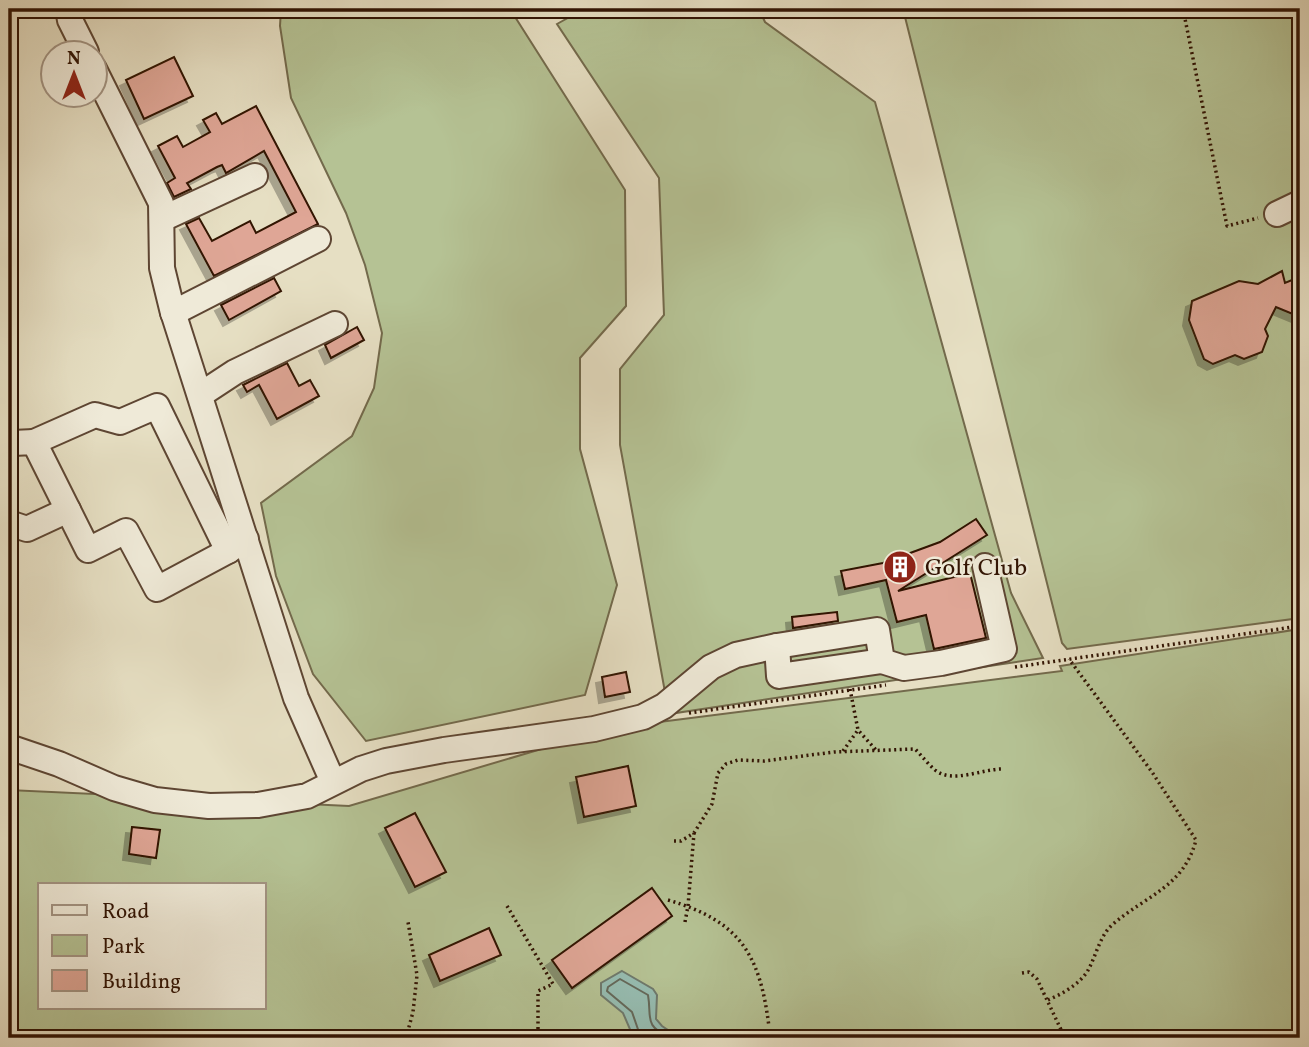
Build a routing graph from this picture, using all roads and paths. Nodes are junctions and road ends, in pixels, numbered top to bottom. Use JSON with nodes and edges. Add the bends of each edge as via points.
{"nodes":[{"id":1,"x":68,"y":9,"type":"edge"},
{"id":2,"x":1183,"y":9,"type":"edge"},
{"id":3,"x":79,"y":38,"type":"edge"},
{"id":4,"x":108,"y":97,"type":"edge"},
{"id":5,"x":256,"y":176,"type":"dead end"},
{"id":6,"x":1300,"y":203,"type":"edge"},
{"id":7,"x":1277,"y":214,"type":"joint"},
{"id":8,"x":162,"y":219,"type":"junction"},
{"id":9,"x":318,"y":239,"type":"dead end"},
{"id":10,"x":173,"y":313,"type":"junction"},
{"id":11,"x":335,"y":324,"type":"dead end"},
{"id":12,"x":200,"y":395,"type":"junction"},
{"id":13,"x":34,"y":442,"type":"junction"},
{"id":14,"x":9,"y":446,"type":"edge"},
{"id":15,"x":68,"y":510,"type":"junction"},
{"id":16,"x":9,"y":523,"type":"edge"},
{"id":17,"x":237,"y":545,"type":"junction"},
{"id":18,"x":985,"y":566,"type":"dead end"},
{"id":19,"x":777,"y":646,"type":"junction"},
{"id":20,"x":1069,"y":659,"type":"dead end"},
{"id":21,"x":882,"y":661,"type":"junction"},
{"id":22,"x":848,"y":666,"type":"junction"},
{"id":23,"x":858,"y":730,"type":"junction"},
{"id":24,"x":9,"y":747,"type":"edge"},
{"id":25,"x":876,"y":750,"type":"junction"},
{"id":26,"x":842,"y":751,"type":"junction"},
{"id":27,"x":1002,"y":769,"type":"dead end"},
{"id":28,"x":333,"y":782,"type":"junction"},
{"id":29,"x":694,"y":834,"type":"junction"},
{"id":30,"x":674,"y":841,"type":"dead end"},
{"id":31,"x":668,"y":900,"type":"dead end"},
{"id":32,"x":507,"y":906,"type":"dead end"},
{"id":33,"x":688,"y":906,"type":"junction"},
{"id":34,"x":408,"y":922,"type":"dead end"},
{"id":35,"x":685,"y":922,"type":"dead end"},
{"id":36,"x":1022,"y":973,"type":"dead end"},
{"id":37,"x":1048,"y":1000,"type":"junction"},
{"id":38,"x":769,"y":1027,"type":"dead end"},
{"id":39,"x":406,"y":1038,"type":"edge"},
{"id":40,"x":538,"y":1038,"type":"edge"},
{"id":41,"x":1065,"y":1038,"type":"edge"}],
"edges":[{"from":1,"to":3,"type":"lane"},
{"from":2,"to":7,"type":"path","via":[[1227,226]]},
{"from":4,"to":8,"type":"lane","via":[[161,202]]},
{"from":5,"to":8,"type":"lane"},
{"from":6,"to":7,"type":"lane"},
{"from":8,"to":10,"type":"lane","via":[[162,268]]},
{"from":9,"to":10,"type":"lane"},
{"from":10,"to":12,"type":"lane"},
{"from":11,"to":12,"type":"lane","via":[[235,372]]},
{"from":12,"to":17,"type":"lane"},
{"from":13,"to":14,"type":"lane"},
{"from":13,"to":15,"type":"lane"},
{"from":13,"to":17,"type":"lane","via":[[95,415],[120,422],[156,406]]},
{"from":15,"to":16,"type":"lane","via":[[27,529]]},
{"from":15,"to":17,"type":"lane","via":[[88,550],[127,531],[156,589]]},
{"from":17,"to":28,"type":"lane"},
{"from":18,"to":21,"type":"lane","via":[[1004,649],[904,668]]},
{"from":19,"to":21,"type":"lane","via":[[877,630]]},
{"from":19,"to":22,"type":"lane","via":[[779,676]]},
{"from":19,"to":28,"type":"lane","via":[[736,655],[711,667],[664,706],[643,717],[594,729],[386,761]]},
{"from":20,"to":37,"type":"path","via":[[1153,772],[1196,840],[1192,857],[1178,877],[1110,926],[1086,974],[1063,994]]},
{"from":21,"to":22,"type":"lane"},
{"from":22,"to":23,"type":"path"},
{"from":23,"to":25,"type":"path"},
{"from":23,"to":26,"type":"path"},
{"from":24,"to":28,"type":"lane","via":[[114,788],[155,800],[209,806],[258,805],[307,796]]},
{"from":25,"to":26,"type":"path"},
{"from":25,"to":27,"type":"path","via":[[915,749],[934,769],[950,776]]},
{"from":26,"to":29,"type":"path","via":[[726,764],[718,773],[712,804]]},
{"from":29,"to":30,"type":"path"},
{"from":29,"to":33,"type":"path"},
{"from":31,"to":33,"type":"path"},
{"from":32,"to":40,"type":"path","via":[[553,984],[538,991]]},
{"from":33,"to":35,"type":"path"},
{"from":33,"to":38,"type":"path","via":[[721,922],[754,960]]},
{"from":34,"to":39,"type":"path","via":[[417,975]]},
{"from":36,"to":37,"type":"path","via":[[1029,972],[1037,979]]},
{"from":37,"to":41,"type":"path"}]}
